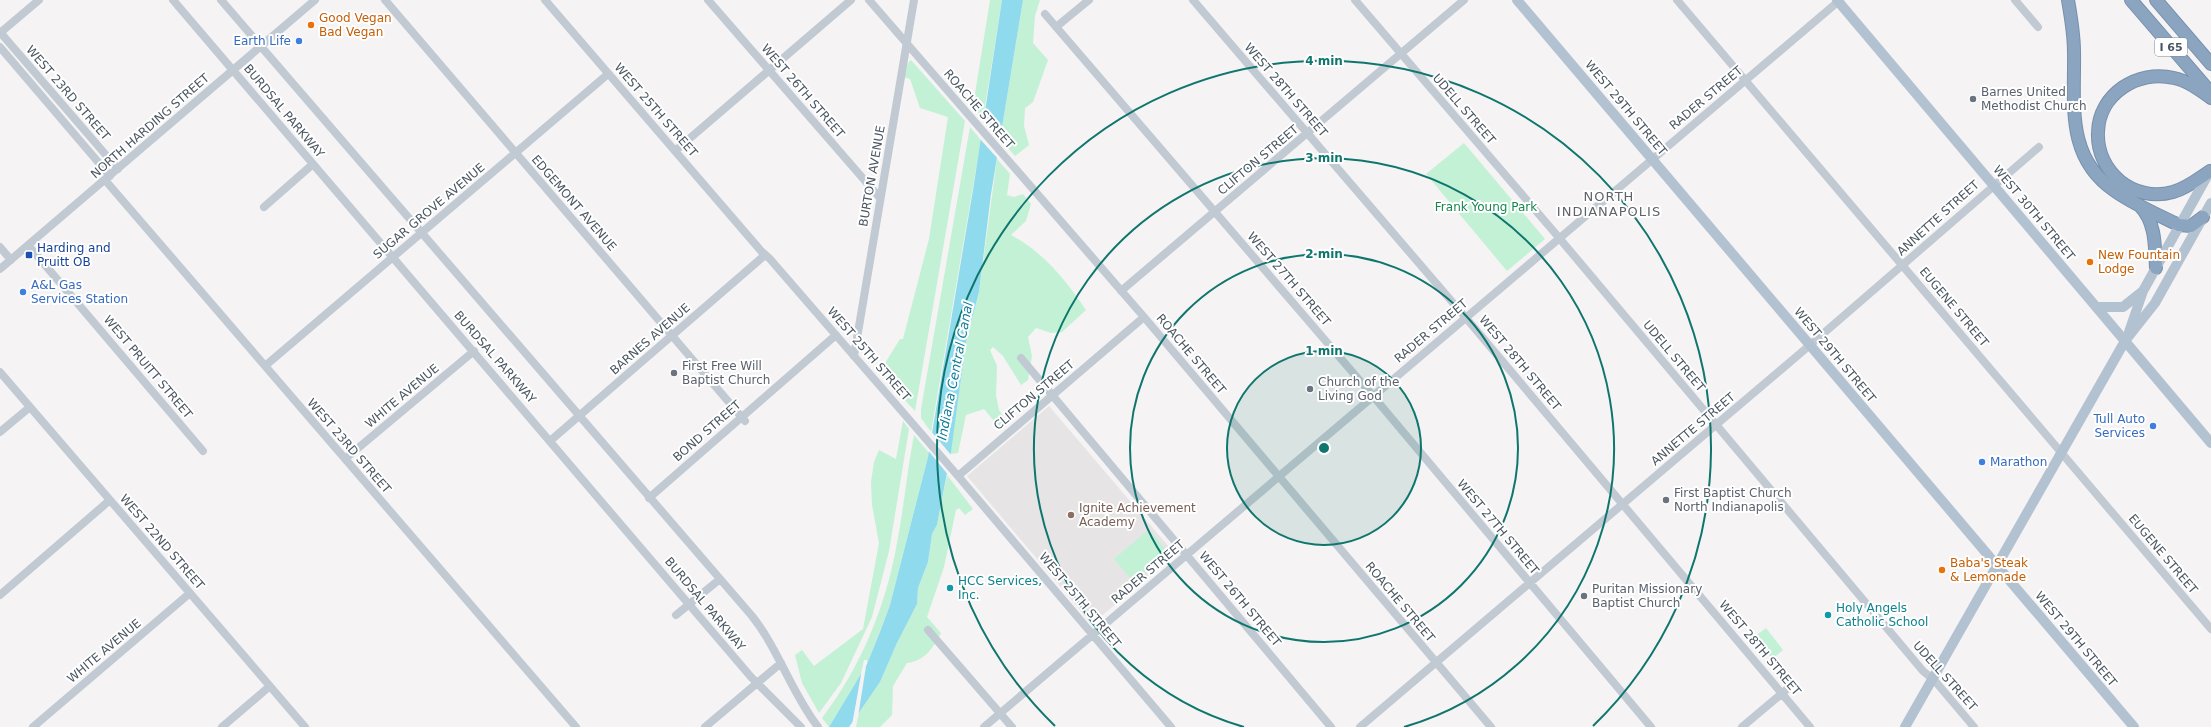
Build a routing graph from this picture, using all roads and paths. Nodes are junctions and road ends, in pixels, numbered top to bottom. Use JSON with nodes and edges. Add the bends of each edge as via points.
{"nodes":[{"id":1,"x":39,"y":0,"type":"edge"},
{"id":2,"x":174,"y":0,"type":"edge"},
{"id":3,"x":221,"y":0,"type":"edge"},
{"id":4,"x":315,"y":0,"type":"edge"},
{"id":5,"x":385,"y":0,"type":"edge"},
{"id":6,"x":545,"y":0,"type":"edge"},
{"id":7,"x":708,"y":0,"type":"edge"},
{"id":8,"x":851,"y":0,"type":"edge"},
{"id":9,"x":869,"y":0,"type":"edge"},
{"id":10,"x":914,"y":0,"type":"edge"},
{"id":11,"x":1089,"y":0,"type":"edge"},
{"id":12,"x":1193,"y":0,"type":"edge"},
{"id":13,"x":1355,"y":0,"type":"edge"},
{"id":14,"x":1464,"y":0,"type":"edge"},
{"id":15,"x":1517,"y":0,"type":"edge"},
{"id":16,"x":1677,"y":0,"type":"edge"},
{"id":17,"x":1838,"y":0,"type":"edge"},
{"id":18,"x":2015,"y":0,"type":"edge"},
{"id":19,"x":2068,"y":0,"type":"edge"},
{"id":20,"x":2131,"y":0,"type":"edge"},
{"id":21,"x":2156,"y":0,"type":"edge"},
{"id":22,"x":1045,"y":14,"type":"dead end"},
{"id":23,"x":1056,"y":28,"type":"junction"},
{"id":24,"x":2038,"y":28,"type":"dead end"},
{"id":25,"x":0,"y":32,"type":"edge"},
{"id":26,"x":907,"y":44,"type":"junction"},
{"id":27,"x":261,"y":46,"type":"junction"},
{"id":28,"x":0,"y":48,"type":"edge"},
{"id":29,"x":1401,"y":54,"type":"junction"},
{"id":30,"x":2211,"y":64,"type":"edge"},
{"id":31,"x":233,"y":70,"type":"junction"},
{"id":32,"x":769,"y":71,"type":"junction"},
{"id":33,"x":608,"y":74,"type":"junction"},
{"id":34,"x":1746,"y":80,"type":"junction"},
{"id":35,"x":2211,"y":93,"type":"edge"},
{"id":36,"x":2211,"y":98,"type":"edge"},
{"id":37,"x":1307,"y":134,"type":"junction"},
{"id":38,"x":2039,"y":147,"type":"dead end"},
{"id":39,"x":675,"y":151,"type":"junction"},
{"id":40,"x":516,"y":153,"type":"junction"},
{"id":41,"x":1652,"y":159,"type":"junction"},
{"id":42,"x":313,"y":164,"type":"junction"},
{"id":43,"x":118,"y":169,"type":"junction"},
{"id":44,"x":2210,"y":170,"type":"edge"},
{"id":45,"x":108,"y":178,"type":"junction"},
{"id":46,"x":1994,"y":185,"type":"junction"},
{"id":47,"x":880,"y":198,"type":"junction"},
{"id":48,"x":2211,"y":203,"type":"edge"},
{"id":49,"x":2139,"y":206,"type":"junction"},
{"id":50,"x":264,"y":207,"type":"dead end"},
{"id":51,"x":1215,"y":212,"type":"junction"},
{"id":52,"x":2203,"y":217,"type":"junction"},
{"id":53,"x":2179,"y":225,"type":"junction"},
{"id":54,"x":421,"y":233,"type":"junction"},
{"id":55,"x":1559,"y":238,"type":"junction"},
{"id":56,"x":28,"y":245,"type":"junction"},
{"id":57,"x":0,"y":247,"type":"edge"},
{"id":58,"x":765,"y":255,"type":"junction"},
{"id":59,"x":393,"y":257,"type":"junction"},
{"id":60,"x":11,"y":260,"type":"junction"},
{"id":61,"x":1903,"y":266,"type":"junction"},
{"id":62,"x":2156,"y":268,"type":"junction"},
{"id":63,"x":0,"y":269,"type":"edge"},
{"id":64,"x":1121,"y":291,"type":"junction"},
{"id":65,"x":2143,"y":291,"type":"junction"},
{"id":66,"x":2097,"y":307,"type":"junction"},
{"id":67,"x":1144,"y":317,"type":"junction"},
{"id":68,"x":1466,"y":318,"type":"junction"},
{"id":69,"x":673,"y":335,"type":"junction"},
{"id":70,"x":836,"y":335,"type":"junction"},
{"id":71,"x":2126,"y":341,"type":"junction"},
{"id":72,"x":1810,"y":346,"type":"junction"},
{"id":73,"x":474,"y":351,"type":"junction"},
{"id":74,"x":854,"y":356,"type":"junction"},
{"id":75,"x":1021,"y":358,"type":"dead end"},
{"id":76,"x":265,"y":366,"type":"junction"},
{"id":77,"x":0,"y":372,"type":"edge"},
{"id":78,"x":1053,"y":396,"type":"junction"},
{"id":79,"x":1373,"y":396,"type":"junction"},
{"id":80,"x":30,"y":406,"type":"junction"},
{"id":81,"x":579,"y":416,"type":"junction"},
{"id":82,"x":743,"y":419,"type":"junction"},
{"id":83,"x":1716,"y":424,"type":"junction"},
{"id":84,"x":0,"y":432,"type":"edge"},
{"id":85,"x":550,"y":441,"type":"junction"},
{"id":86,"x":2211,"y":443,"type":"edge"},
{"id":87,"x":203,"y":450,"type":"dead end"},
{"id":88,"x":2061,"y":452,"type":"junction"},
{"id":89,"x":346,"y":459,"type":"junction"},
{"id":90,"x":957,"y":473,"type":"junction"},
{"id":91,"x":1279,"y":476,"type":"junction"},
{"id":92,"x":649,"y":498,"type":"junction"},
{"id":93,"x":110,"y":500,"type":"junction"},
{"id":94,"x":1623,"y":503,"type":"junction"},
{"id":95,"x":1187,"y":555,"type":"junction"},
{"id":96,"x":1997,"y":566,"type":"junction"},
{"id":97,"x":720,"y":579,"type":"junction"},
{"id":98,"x":1529,"y":583,"type":"junction"},
{"id":99,"x":190,"y":593,"type":"junction"},
{"id":100,"x":0,"y":594,"type":"edge"},
{"id":101,"x":690,"y":604,"type":"junction"},
{"id":102,"x":676,"y":615,"type":"dead end"},
{"id":103,"x":2211,"y":629,"type":"edge"},
{"id":104,"x":928,"y":630,"type":"dead end"},
{"id":105,"x":1093,"y":634,"type":"junction"},
{"id":106,"x":781,"y":663,"type":"junction"},
{"id":107,"x":1436,"y":663,"type":"junction"},
{"id":108,"x":1932,"y":678,"type":"junction"},
{"id":109,"x":756,"y":683,"type":"junction"},
{"id":110,"x":270,"y":686,"type":"junction"},
{"id":111,"x":1784,"y":692,"type":"junction"},
{"id":112,"x":1000,"y":713,"type":"junction"},
{"id":113,"x":33,"y":727,"type":"edge"},
{"id":114,"x":222,"y":727,"type":"edge"},
{"id":115,"x":305,"y":727,"type":"edge"},
{"id":116,"x":576,"y":727,"type":"edge"},
{"id":117,"x":705,"y":727,"type":"edge"},
{"id":118,"x":801,"y":727,"type":"edge"},
{"id":119,"x":818,"y":727,"type":"edge"},
{"id":120,"x":984,"y":727,"type":"edge"},
{"id":121,"x":1012,"y":727,"type":"edge"},
{"id":122,"x":1171,"y":727,"type":"edge"},
{"id":123,"x":1331,"y":727,"type":"edge"},
{"id":124,"x":1360,"y":727,"type":"edge"},
{"id":125,"x":1491,"y":727,"type":"edge"},
{"id":126,"x":1651,"y":727,"type":"edge"},
{"id":127,"x":1742,"y":727,"type":"edge"},
{"id":128,"x":1810,"y":727,"type":"edge"},
{"id":129,"x":1904,"y":727,"type":"edge"},
{"id":130,"x":1974,"y":727,"type":"edge"},
{"id":131,"x":2134,"y":727,"type":"edge"}],
"edges":[{"from":1,"to":25,"type":"street"},
{"from":2,"to":31,"type":"street","name":"BURDSAL PARKWAY"},
{"from":3,"to":27,"type":"street","name":"BURDSAL PARKWAY"},
{"from":4,"to":27,"type":"street","name":"NORTH HARDING STREET"},
{"from":5,"to":40,"type":"street","name":"EDGEMONT AVENUE"},
{"from":6,"to":33,"type":"street","name":"WEST 25TH STREET"},
{"from":7,"to":32,"type":"street","name":"WEST 26TH STREET"},
{"from":8,"to":32,"type":"street"},
{"from":9,"to":26,"type":"street","name":"ROACHE STREET"},
{"from":10,"to":26,"type":"street","name":"BURTON AVENUE"},
{"from":11,"to":23,"type":"street"},
{"from":12,"to":37,"type":"street","name":"WEST 28TH STREET"},
{"from":13,"to":29,"type":"street","name":"UDELL STREET"},
{"from":14,"to":29,"type":"street","name":"CLIFTON STREET"},
{"from":15,"to":41,"type":"main road","name":"WEST 29TH STREET"},
{"from":16,"to":34,"type":"street","name":"EUGENE STREET"},
{"from":17,"to":34,"type":"street","name":"RADER STREET"},
{"from":17,"to":46,"type":"main road","name":"WEST 30TH STREET"},
{"from":18,"to":24,"type":"street"},
{"from":19,"to":49,"type":"highway","via":[[2073,35],[2074,120],[2080,146],[2102,180],[2114,191]]},
{"from":20,"to":35,"type":"highway","number":"I 65"},
{"from":21,"to":30,"type":"highway","number":"I 65"},
{"from":22,"to":23,"type":"street","name":"WEST 27TH STREET"},
{"from":23,"to":51,"type":"street","name":"WEST 27TH STREET"},
{"from":25,"to":43,"type":"street","name":"WEST 23RD STREET"},
{"from":26,"to":47,"type":"street","name":"BURTON AVENUE"},
{"from":26,"to":64,"type":"street","name":"ROACHE STREET"},
{"from":27,"to":31,"type":"street","name":"NORTH HARDING STREET"},
{"from":27,"to":54,"type":"street","name":"BURDSAL PARKWAY"},
{"from":28,"to":45,"type":"street","name":"WEST 23RD STREET"},
{"from":29,"to":37,"type":"street","name":"CLIFTON STREET"},
{"from":29,"to":55,"type":"street","name":"UDELL STREET"},
{"from":31,"to":42,"type":"street","name":"BURDSAL PARKWAY"},
{"from":31,"to":43,"type":"street","name":"NORTH HARDING STREET"},
{"from":32,"to":39,"type":"street"},
{"from":32,"to":47,"type":"street","name":"WEST 26TH STREET"},
{"from":33,"to":39,"type":"street","name":"WEST 25TH STREET"},
{"from":33,"to":40,"type":"street","name":"SUGAR GROVE AVENUE"},
{"from":34,"to":41,"type":"street","name":"RADER STREET"},
{"from":34,"to":61,"type":"street","name":"EUGENE STREET"},
{"from":36,"to":44,"type":"highway","via":[[2174,78],[2160,76],[2139,79],[2122,87],[2109,101],[2102,114],[2098,132],[2100,151],[2108,168],[2123,184],[2140,192],[2175,192],[2192,184]]},
{"from":37,"to":51,"type":"street","name":"CLIFTON STREET"},
{"from":37,"to":68,"type":"street","name":"WEST 28TH STREET"},
{"from":38,"to":46,"type":"street","name":"ANNETTE STREET"},
{"from":39,"to":58,"type":"street","name":"WEST 25TH STREET"},
{"from":40,"to":54,"type":"street","name":"SUGAR GROVE AVENUE"},
{"from":40,"to":69,"type":"street","name":"EDGEMONT AVENUE"},
{"from":41,"to":55,"type":"street","name":"RADER STREET"},
{"from":41,"to":72,"type":"main road","name":"WEST 29TH STREET"},
{"from":42,"to":50,"type":"street"},
{"from":42,"to":59,"type":"street","name":"BURDSAL PARKWAY"},
{"from":43,"to":45,"type":"street","name":"NORTH HARDING STREET"},
{"from":44,"to":53,"type":"main road"},
{"from":45,"to":56,"type":"street","name":"NORTH HARDING STREET"},
{"from":45,"to":76,"type":"street","name":"WEST 23RD STREET"},
{"from":46,"to":61,"type":"street","name":"ANNETTE STREET"},
{"from":46,"to":66,"type":"main road","name":"WEST 30TH STREET"},
{"from":47,"to":74,"type":"street","name":"BURTON AVENUE"},
{"from":48,"to":52,"type":"main road"},
{"from":49,"to":53,"type":"highway"},
{"from":49,"to":62,"type":"highway","via":[[2147,216],[2152,230]]},
{"from":51,"to":64,"type":"street","name":"CLIFTON STREET"},
{"from":51,"to":79,"type":"street","name":"WEST 27TH STREET"},
{"from":52,"to":53,"type":"highway","via":[[2191,226]]},
{"from":52,"to":71,"type":"main road","via":[[2156,302]]},
{"from":53,"to":62,"type":"main road"},
{"from":54,"to":59,"type":"street","name":"SUGAR GROVE AVENUE"},
{"from":54,"to":81,"type":"street","name":"BURDSAL PARKWAY"},
{"from":55,"to":68,"type":"street","name":"RADER STREET"},
{"from":55,"to":83,"type":"street","name":"UDELL STREET"},
{"from":56,"to":60,"type":"street","name":"NORTH HARDING STREET"},
{"from":56,"to":87,"type":"street","name":"WEST PRUITT STREET"},
{"from":57,"to":60,"type":"street"},
{"from":58,"to":69,"type":"street","name":"BARNES AVENUE"},
{"from":58,"to":70,"type":"street","name":"WEST 25TH STREET"},
{"from":59,"to":73,"type":"street","name":"BURDSAL PARKWAY"},
{"from":59,"to":76,"type":"street","name":"SUGAR GROVE AVENUE"},
{"from":60,"to":63,"type":"street","name":"NORTH HARDING STREET"},
{"from":61,"to":72,"type":"street","name":"ANNETTE STREET"},
{"from":61,"to":88,"type":"street","name":"EUGENE STREET"},
{"from":62,"to":65,"type":"main road"},
{"from":64,"to":67,"type":"street","name":"ROACHE STREET"},
{"from":65,"to":66,"type":"main road","via":[[2124,307]]},
{"from":65,"to":71,"type":"main road"},
{"from":66,"to":71,"type":"main road","name":"WEST 30TH STREET"},
{"from":67,"to":78,"type":"street","name":"CLIFTON STREET"},
{"from":67,"to":91,"type":"street","name":"ROACHE STREET"},
{"from":68,"to":79,"type":"street","name":"RADER STREET"},
{"from":68,"to":94,"type":"street","name":"WEST 28TH STREET"},
{"from":69,"to":81,"type":"street","name":"BARNES AVENUE"},
{"from":69,"to":82,"type":"street","name":"EDGEMONT AVENUE"},
{"from":70,"to":74,"type":"street","name":"WEST 25TH STREET"},
{"from":70,"to":82,"type":"street","name":"BOND STREET"},
{"from":71,"to":86,"type":"main road","name":"WEST 30TH STREET"},
{"from":71,"to":88,"type":"main road"},
{"from":72,"to":83,"type":"street","name":"ANNETTE STREET"},
{"from":72,"to":96,"type":"main road","name":"WEST 29TH STREET"},
{"from":73,"to":85,"type":"street","name":"BURDSAL PARKWAY"},
{"from":73,"to":89,"type":"street","name":"WHITE AVENUE"},
{"from":74,"to":90,"type":"street","name":"WEST 25TH STREET"},
{"from":75,"to":78,"type":"street","name":"WEST 26TH STREET"},
{"from":76,"to":89,"type":"street","name":"WEST 23RD STREET"},
{"from":77,"to":80,"type":"street","name":"WEST 22ND STREET"},
{"from":78,"to":90,"type":"street","name":"CLIFTON STREET"},
{"from":78,"to":95,"type":"street","name":"WEST 26TH STREET"},
{"from":79,"to":91,"type":"street","name":"RADER STREET"},
{"from":79,"to":98,"type":"street","name":"WEST 27TH STREET"},
{"from":80,"to":84,"type":"street"},
{"from":80,"to":93,"type":"street","name":"WEST 22ND STREET"},
{"from":81,"to":85,"type":"street","name":"BARNES AVENUE"},
{"from":81,"to":92,"type":"street","name":"BURDSAL PARKWAY"},
{"from":82,"to":92,"type":"street","name":"BOND STREET"},
{"from":83,"to":94,"type":"street","name":"ANNETTE STREET"},
{"from":83,"to":108,"type":"street","name":"UDELL STREET","via":[[1923,671]]},
{"from":85,"to":101,"type":"street","name":"BURDSAL PARKWAY"},
{"from":88,"to":96,"type":"main road"},
{"from":88,"to":103,"type":"street","name":"EUGENE STREET"},
{"from":89,"to":116,"type":"street","name":"WEST 23RD STREET"},
{"from":90,"to":105,"type":"street","name":"WEST 25TH STREET"},
{"from":91,"to":95,"type":"street","name":"RADER STREET"},
{"from":91,"to":107,"type":"street","name":"ROACHE STREET"},
{"from":92,"to":97,"type":"street","name":"BURDSAL PARKWAY"},
{"from":93,"to":99,"type":"street","name":"WEST 22ND STREET"},
{"from":93,"to":100,"type":"street"},
{"from":94,"to":98,"type":"street","name":"ANNETTE STREET"},
{"from":94,"to":111,"type":"street","name":"WEST 28TH STREET"},
{"from":95,"to":105,"type":"street","name":"RADER STREET"},
{"from":95,"to":123,"type":"street","name":"WEST 26TH STREET"},
{"from":96,"to":108,"type":"main road"},
{"from":96,"to":131,"type":"main road","name":"WEST 29TH STREET"},
{"from":97,"to":101,"type":"street"},
{"from":97,"to":106,"type":"street","name":"BURDSAL PARKWAY","via":[[758,624]]},
{"from":98,"to":107,"type":"street","name":"ANNETTE STREET"},
{"from":98,"to":126,"type":"street","name":"WEST 27TH STREET"},
{"from":99,"to":110,"type":"street","name":"WEST 22ND STREET"},
{"from":99,"to":113,"type":"street","name":"WHITE AVENUE"},
{"from":101,"to":102,"type":"street"},
{"from":101,"to":109,"type":"street","name":"BURDSAL PARKWAY"},
{"from":104,"to":112,"type":"street"},
{"from":105,"to":112,"type":"street","name":"RADER STREET"},
{"from":105,"to":122,"type":"street","name":"WEST 25TH STREET"},
{"from":106,"to":109,"type":"street"},
{"from":106,"to":119,"type":"street","name":"BURDSAL PARKWAY","via":[[799,699]]},
{"from":107,"to":124,"type":"street","name":"ANNETTE STREET"},
{"from":107,"to":125,"type":"street","name":"ROACHE STREET"},
{"from":108,"to":129,"type":"main road"},
{"from":108,"to":130,"type":"street","name":"UDELL STREET"},
{"from":109,"to":117,"type":"street"},
{"from":109,"to":118,"type":"street","name":"BURDSAL PARKWAY"},
{"from":110,"to":114,"type":"street"},
{"from":110,"to":115,"type":"street","name":"WEST 22ND STREET"},
{"from":111,"to":127,"type":"street"},
{"from":111,"to":128,"type":"street","name":"WEST 28TH STREET"},
{"from":112,"to":120,"type":"street","name":"RADER STREET"},
{"from":112,"to":121,"type":"street"}]}
